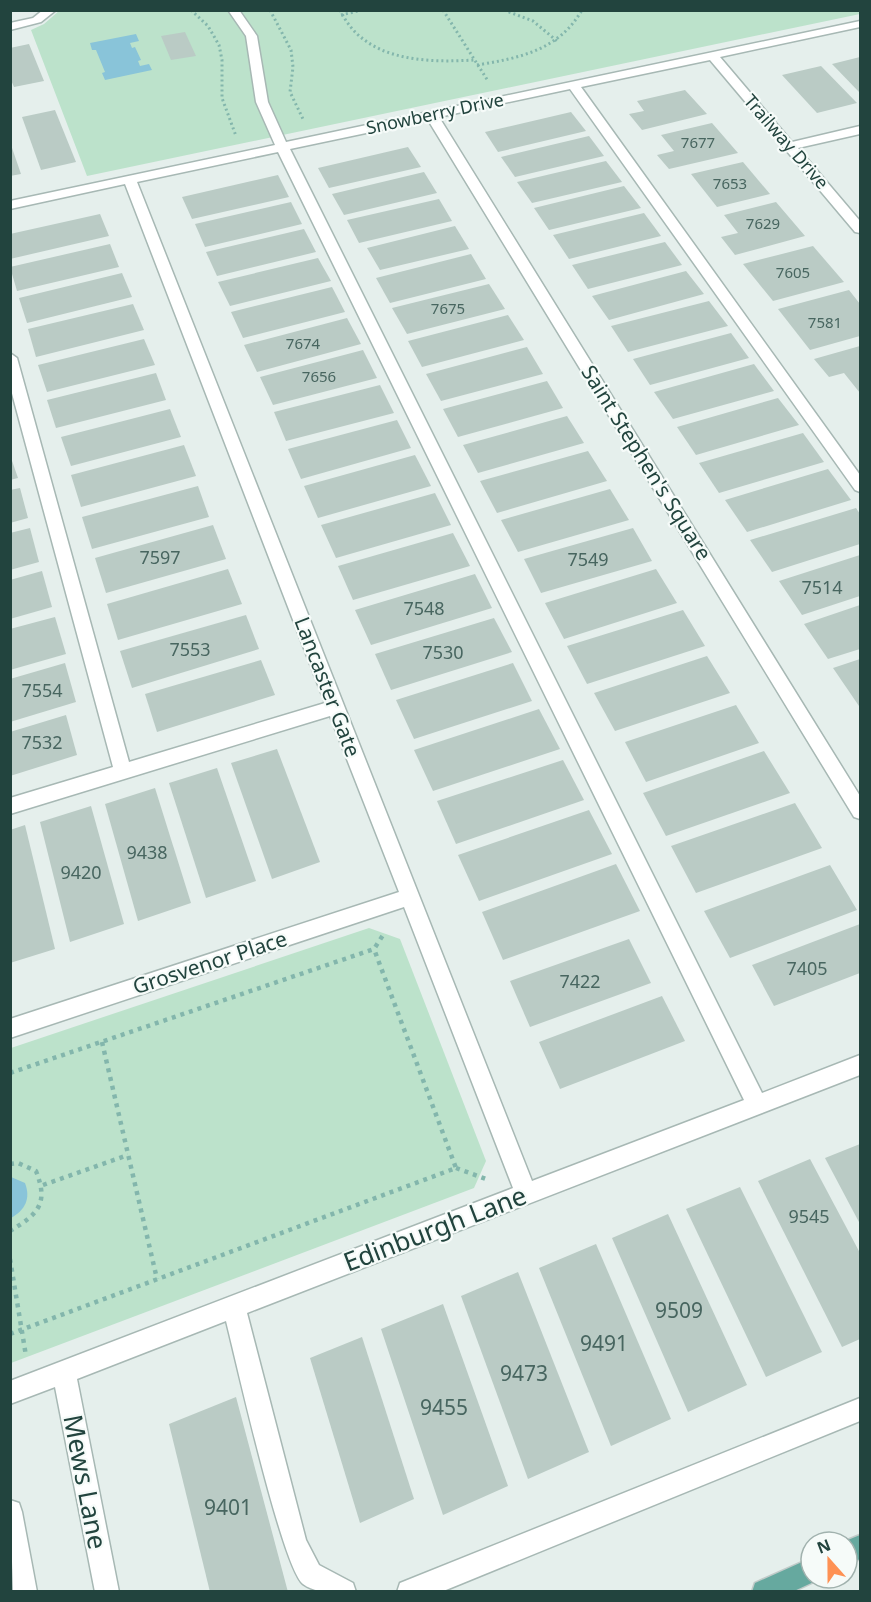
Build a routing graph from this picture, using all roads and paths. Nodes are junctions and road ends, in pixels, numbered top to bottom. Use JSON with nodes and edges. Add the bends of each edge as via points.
{"nodes":[{"id":1,"x":191,"y":10,"type":"edge"},
{"id":2,"x":233,"y":10,"type":"edge"},
{"id":3,"x":270,"y":10,"type":"edge"},
{"id":4,"x":362,"y":10,"type":"edge"},
{"id":5,"x":443,"y":10,"type":"edge"},
{"id":6,"x":504,"y":10,"type":"edge"},
{"id":7,"x":582,"y":10,"type":"edge"},
{"id":8,"x":48,"y":13,"type":"edge"},
{"id":9,"x":340,"y":13,"type":"edge"},
{"id":10,"x":861,"y":24,"type":"edge"},
{"id":11,"x":10,"y":27,"type":"edge"},
{"id":12,"x":557,"y":40,"type":"junction"},
{"id":13,"x":712,"y":55,"type":"junction"},
{"id":14,"x":474,"y":60,"type":"junction"},
{"id":15,"x":477,"y":65,"type":"junction"},
{"id":16,"x":490,"y":84,"type":"dead end"},
{"id":17,"x":573,"y":85,"type":"junction"},
{"id":18,"x":431,"y":115,"type":"junction"},
{"id":19,"x":305,"y":122,"type":"dead end"},
{"id":20,"x":861,"y":130,"type":"edge"},
{"id":21,"x":236,"y":136,"type":"dead end"},
{"id":22,"x":789,"y":146,"type":"junction"},
{"id":23,"x":283,"y":147,"type":"junction"},
{"id":24,"x":129,"y":180,"type":"junction"},
{"id":25,"x":10,"y":205,"type":"edge"},
{"id":26,"x":861,"y":229,"type":"edge"},
{"id":27,"x":10,"y":358,"type":"edge"},
{"id":28,"x":861,"y":486,"type":"edge"},
{"id":29,"x":335,"y":707,"type":"junction"},
{"id":30,"x":123,"y":772,"type":"junction"},
{"id":31,"x":10,"y":806,"type":"edge"},
{"id":32,"x":861,"y":811,"type":"edge"},
{"id":33,"x":410,"y":897,"type":"junction"},
{"id":34,"x":10,"y":1029,"type":"edge"},
{"id":35,"x":102,"y":1042,"type":"junction"},
{"id":36,"x":861,"y":1065,"type":"edge"},
{"id":37,"x":10,"y":1073,"type":"edge"},
{"id":38,"x":757,"y":1105,"type":"junction"},
{"id":39,"x":128,"y":1155,"type":"junction"},
{"id":40,"x":10,"y":1164,"type":"edge"},
{"id":41,"x":43,"y":1185,"type":"junction"},
{"id":42,"x":525,"y":1194,"type":"junction"},
{"id":43,"x":10,"y":1231,"type":"edge"},
{"id":44,"x":10,"y":1259,"type":"edge"},
{"id":45,"x":157,"y":1279,"type":"junction"},
{"id":46,"x":234,"y":1307,"type":"junction"},
{"id":47,"x":22,"y":1330,"type":"junction"},
{"id":48,"x":10,"y":1334,"type":"edge"},
{"id":49,"x":64,"y":1373,"type":"junction"},
{"id":50,"x":31,"y":1385,"type":"junction"},
{"id":51,"x":10,"y":1393,"type":"edge"},
{"id":52,"x":861,"y":1410,"type":"edge"},
{"id":53,"x":10,"y":1512,"type":"edge"},
{"id":54,"x":799,"y":1576,"type":"edge"},
{"id":55,"x":25,"y":1592,"type":"edge"},
{"id":56,"x":107,"y":1592,"type":"edge"},
{"id":57,"x":344,"y":1592,"type":"edge"},
{"id":58,"x":409,"y":1592,"type":"edge"},
{"id":59,"x":764,"y":1592,"type":"edge"}],
"edges":[{"from":1,"to":21,"type":"path","via":[[217,40],[222,59],[224,112]]},
{"from":2,"to":23,"type":"street","via":[[256,47],[259,98]]},
{"from":3,"to":19,"type":"path","via":[[291,50],[290,92]]},
{"from":4,"to":9,"type":"path"},
{"from":5,"to":14,"type":"path"},
{"from":6,"to":12,"type":"path","via":[[530,19]]},
{"from":7,"to":12,"type":"path","via":[[575,25]]},
{"from":8,"to":11,"type":"street"},
{"from":9,"to":14,"type":"path","via":[[345,24],[362,40],[388,52],[438,62]]},
{"from":10,"to":13,"type":"street","name":"Snowberry Drive"},
{"from":12,"to":15,"type":"path","via":[[515,58]]},
{"from":13,"to":17,"type":"street","name":"Snowberry Drive"},
{"from":13,"to":22,"type":"street","name":"Trailway Drive"},
{"from":14,"to":15,"type":"path"},
{"from":15,"to":16,"type":"path"},
{"from":17,"to":18,"type":"street","name":"Snowberry Drive"},
{"from":17,"to":28,"type":"street"},
{"from":18,"to":23,"type":"street","name":"Snowberry Drive"},
{"from":18,"to":32,"type":"street","name":"Saint Stephen's Square"},
{"from":20,"to":22,"type":"street"},
{"from":22,"to":26,"type":"street","name":"Trailway Drive"},
{"from":23,"to":24,"type":"street","name":"Snowberry Drive"},
{"from":23,"to":38,"type":"street"},
{"from":24,"to":25,"type":"street","name":"Snowberry Drive"},
{"from":24,"to":29,"type":"street","name":"Lancaster Gate"},
{"from":27,"to":30,"type":"street"},
{"from":29,"to":30,"type":"street"},
{"from":29,"to":33,"type":"street","name":"Lancaster Gate"},
{"from":30,"to":31,"type":"street"},
{"from":33,"to":34,"type":"street","name":"Grosvenor Place"},
{"from":33,"to":42,"type":"street","name":"Lancaster Gate"},
{"from":35,"to":37,"type":"path"},
{"from":35,"to":39,"type":"path"},
{"from":35,"to":45,"type":"path","via":[[374,949],[456,1168]]},
{"from":36,"to":38,"type":"street","name":"Edinburgh Lane"},
{"from":38,"to":42,"type":"street","name":"Edinburgh Lane"},
{"from":39,"to":41,"type":"path"},
{"from":39,"to":45,"type":"path"},
{"from":40,"to":41,"type":"path","via":[[18,1163],[36,1171]]},
{"from":41,"to":43,"type":"path","via":[[42,1204],[31,1219]]},
{"from":42,"to":46,"type":"street","name":"Edinburgh Lane"},
{"from":44,"to":47,"type":"path"},
{"from":45,"to":47,"type":"path"},
{"from":46,"to":49,"type":"street","name":"Edinburgh Lane"},
{"from":46,"to":57,"type":"street","via":[[295,1543],[310,1574]]},
{"from":47,"to":48,"type":"path"},
{"from":47,"to":50,"type":"path"},
{"from":49,"to":50,"type":"street","name":"Edinburgh Lane"},
{"from":49,"to":56,"type":"street","name":"Mews Lane"},
{"from":50,"to":51,"type":"street","name":"Edinburgh Lane"},
{"from":52,"to":58,"type":"street"},
{"from":53,"to":55,"type":"street"},
{"from":54,"to":59,"type":"main road"}]}
